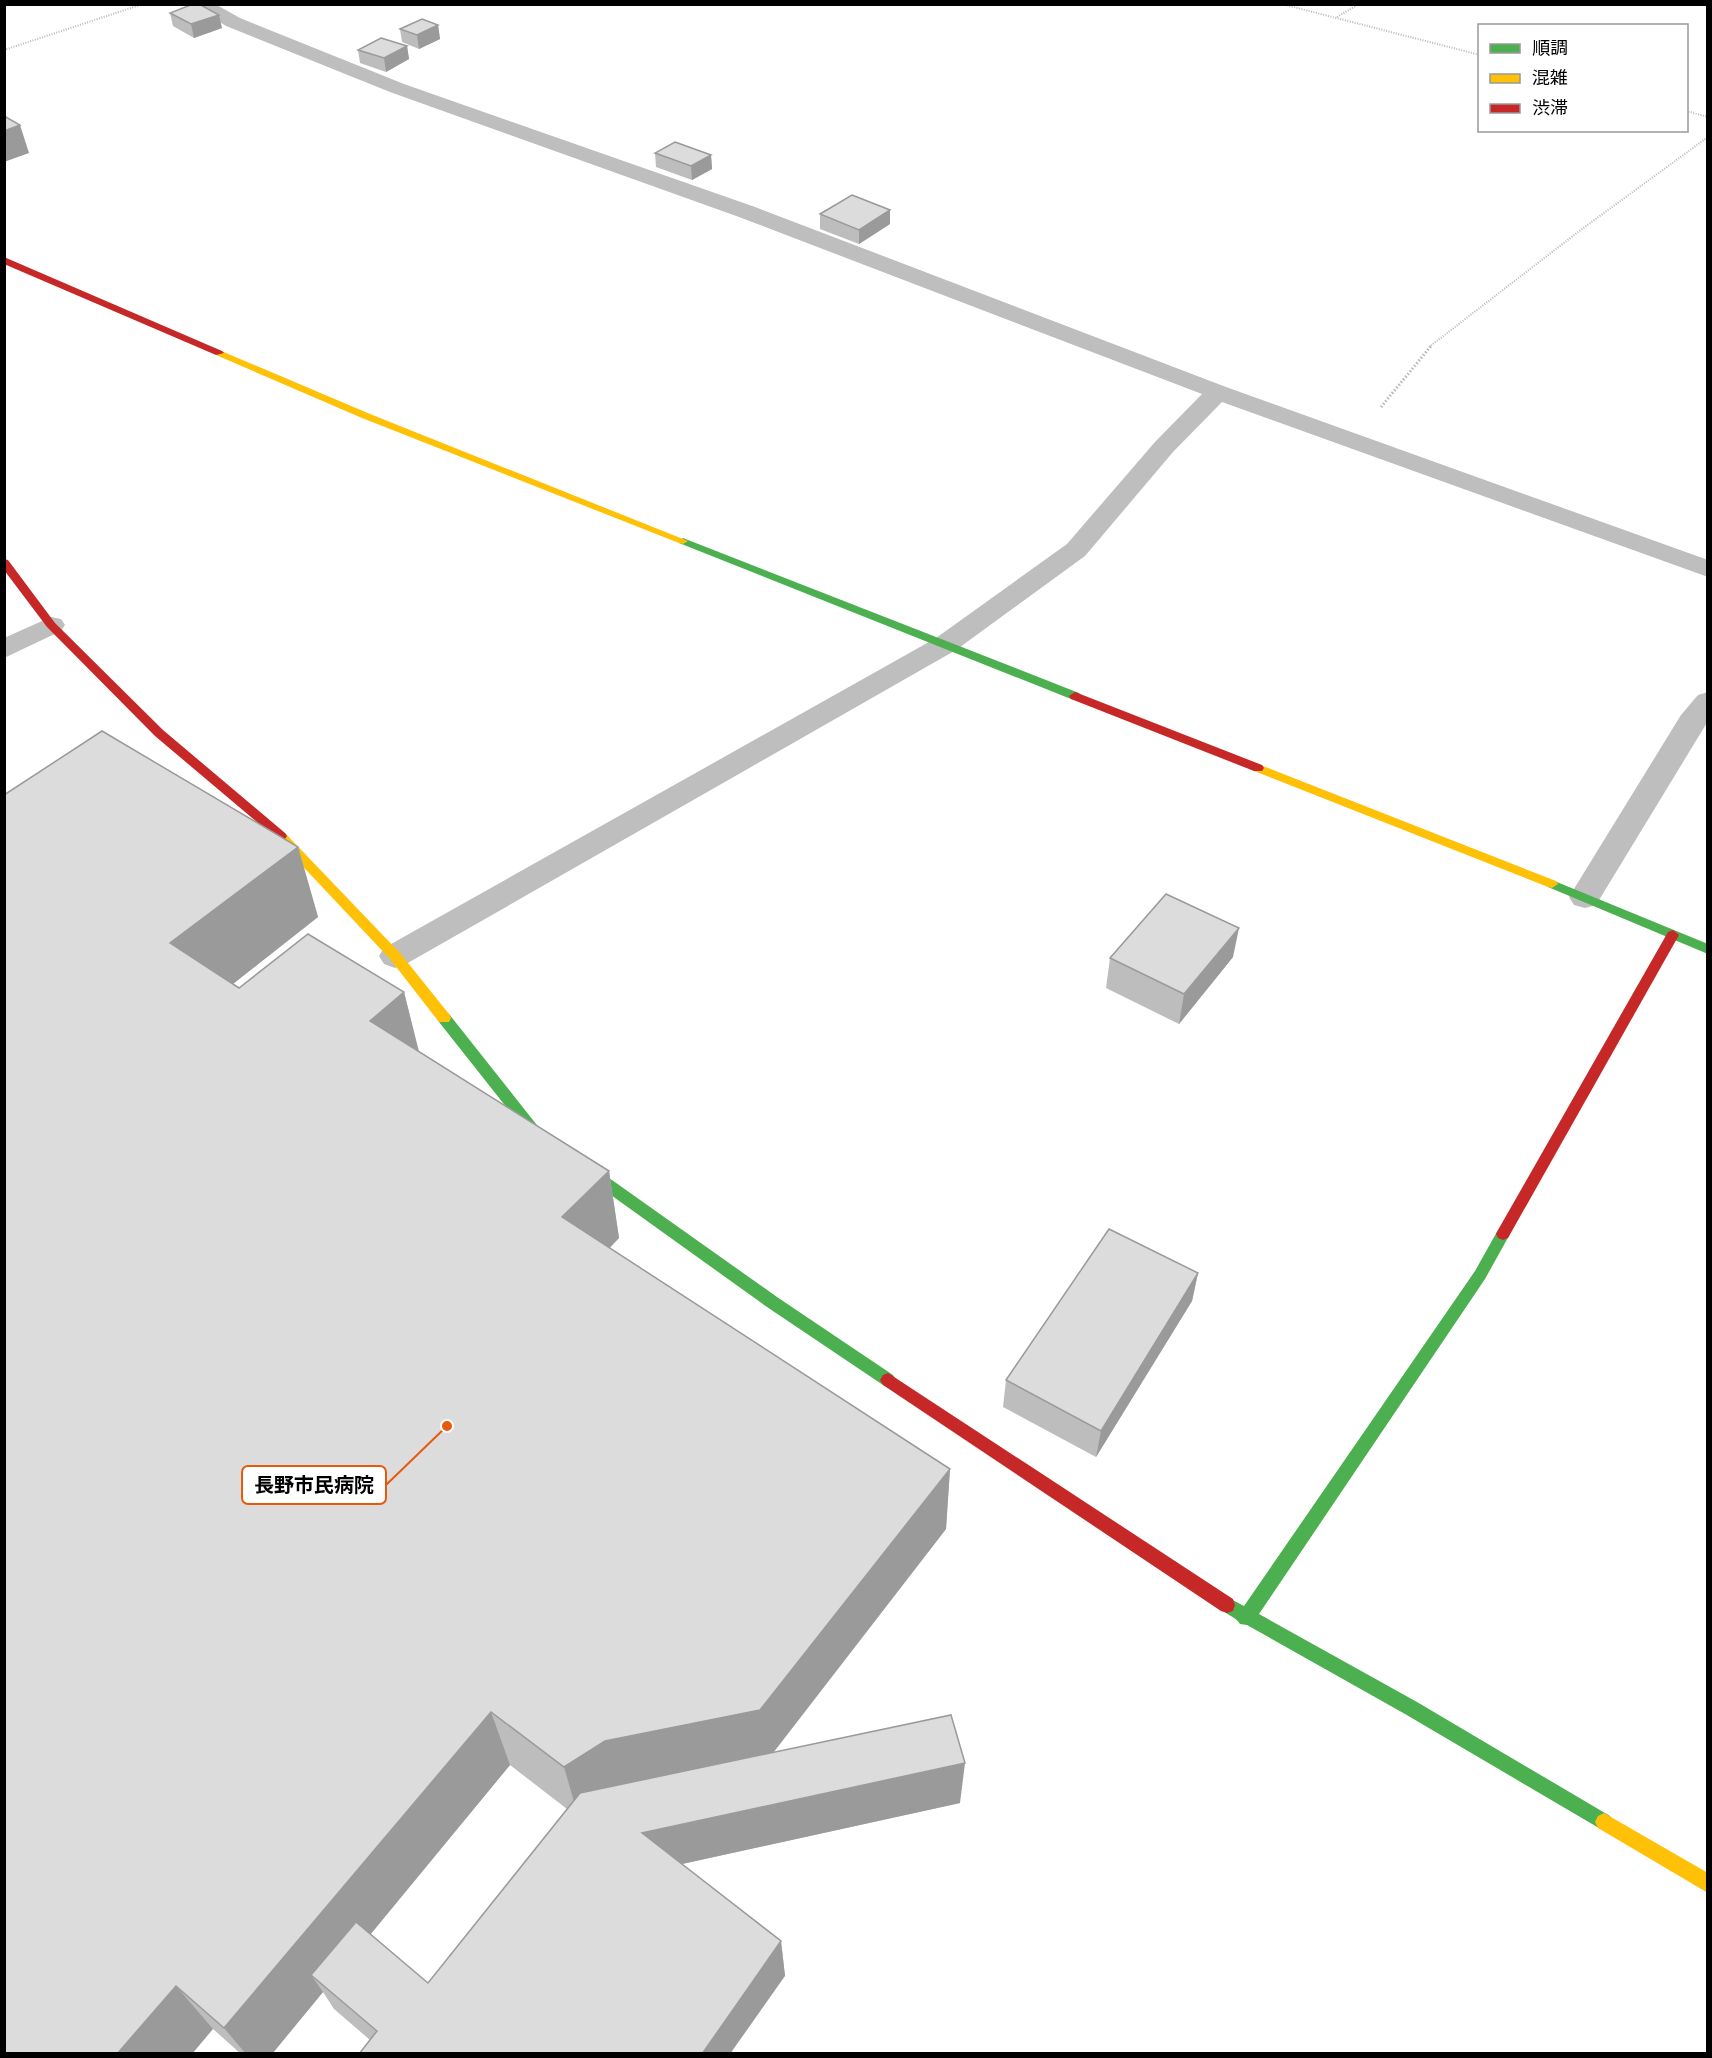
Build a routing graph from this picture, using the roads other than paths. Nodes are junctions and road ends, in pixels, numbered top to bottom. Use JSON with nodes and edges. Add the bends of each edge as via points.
{"nodes":[{"id":1,"x":200,"y":4,"type":"edge"},
{"id":2,"x":4,"y":260,"type":"edge"},
{"id":3,"x":1218,"y":393,"type":"junction"},
{"id":4,"x":4,"y":562,"type":"edge"},
{"id":5,"x":1707,"y":569,"type":"edge"},
{"id":6,"x":51,"y":626,"type":"junction"},
{"id":7,"x":946,"y":644,"type":"junction"},
{"id":8,"x":4,"y":649,"type":"edge"},
{"id":9,"x":1707,"y":701,"type":"edge"},
{"id":10,"x":1585,"y":897,"type":"junction"},
{"id":11,"x":1673,"y":935,"type":"junction"},
{"id":12,"x":1707,"y":949,"type":"edge"},
{"id":13,"x":395,"y":956,"type":"junction"},
{"id":14,"x":1246,"y":1618,"type":"junction"},
{"id":15,"x":1707,"y":1884,"type":"edge"}],
"edges":[{"from":1,"to":3,"type":"street","via":[[233,22],[397,88],[758,216]]},
{"from":2,"to":7,"type":"street","via":[[366,416]]},
{"from":3,"to":5,"type":"street"},
{"from":3,"to":7,"type":"street","via":[[1164,447],[1076,550]]},
{"from":4,"to":6,"type":"street"},
{"from":6,"to":8,"type":"street"},
{"from":6,"to":13,"type":"street","via":[[159,733],[271,826]]},
{"from":7,"to":10,"type":"street"},
{"from":7,"to":13,"type":"street"},
{"from":9,"to":10,"type":"street","via":[[1690,722]]},
{"from":10,"to":11,"type":"street"},
{"from":11,"to":12,"type":"street"},
{"from":11,"to":14,"type":"street","via":[[1480,1275]]},
{"from":13,"to":14,"type":"street","via":[[535,1133],[772,1302]]},
{"from":14,"to":15,"type":"street","via":[[1411,1708]]}]}
